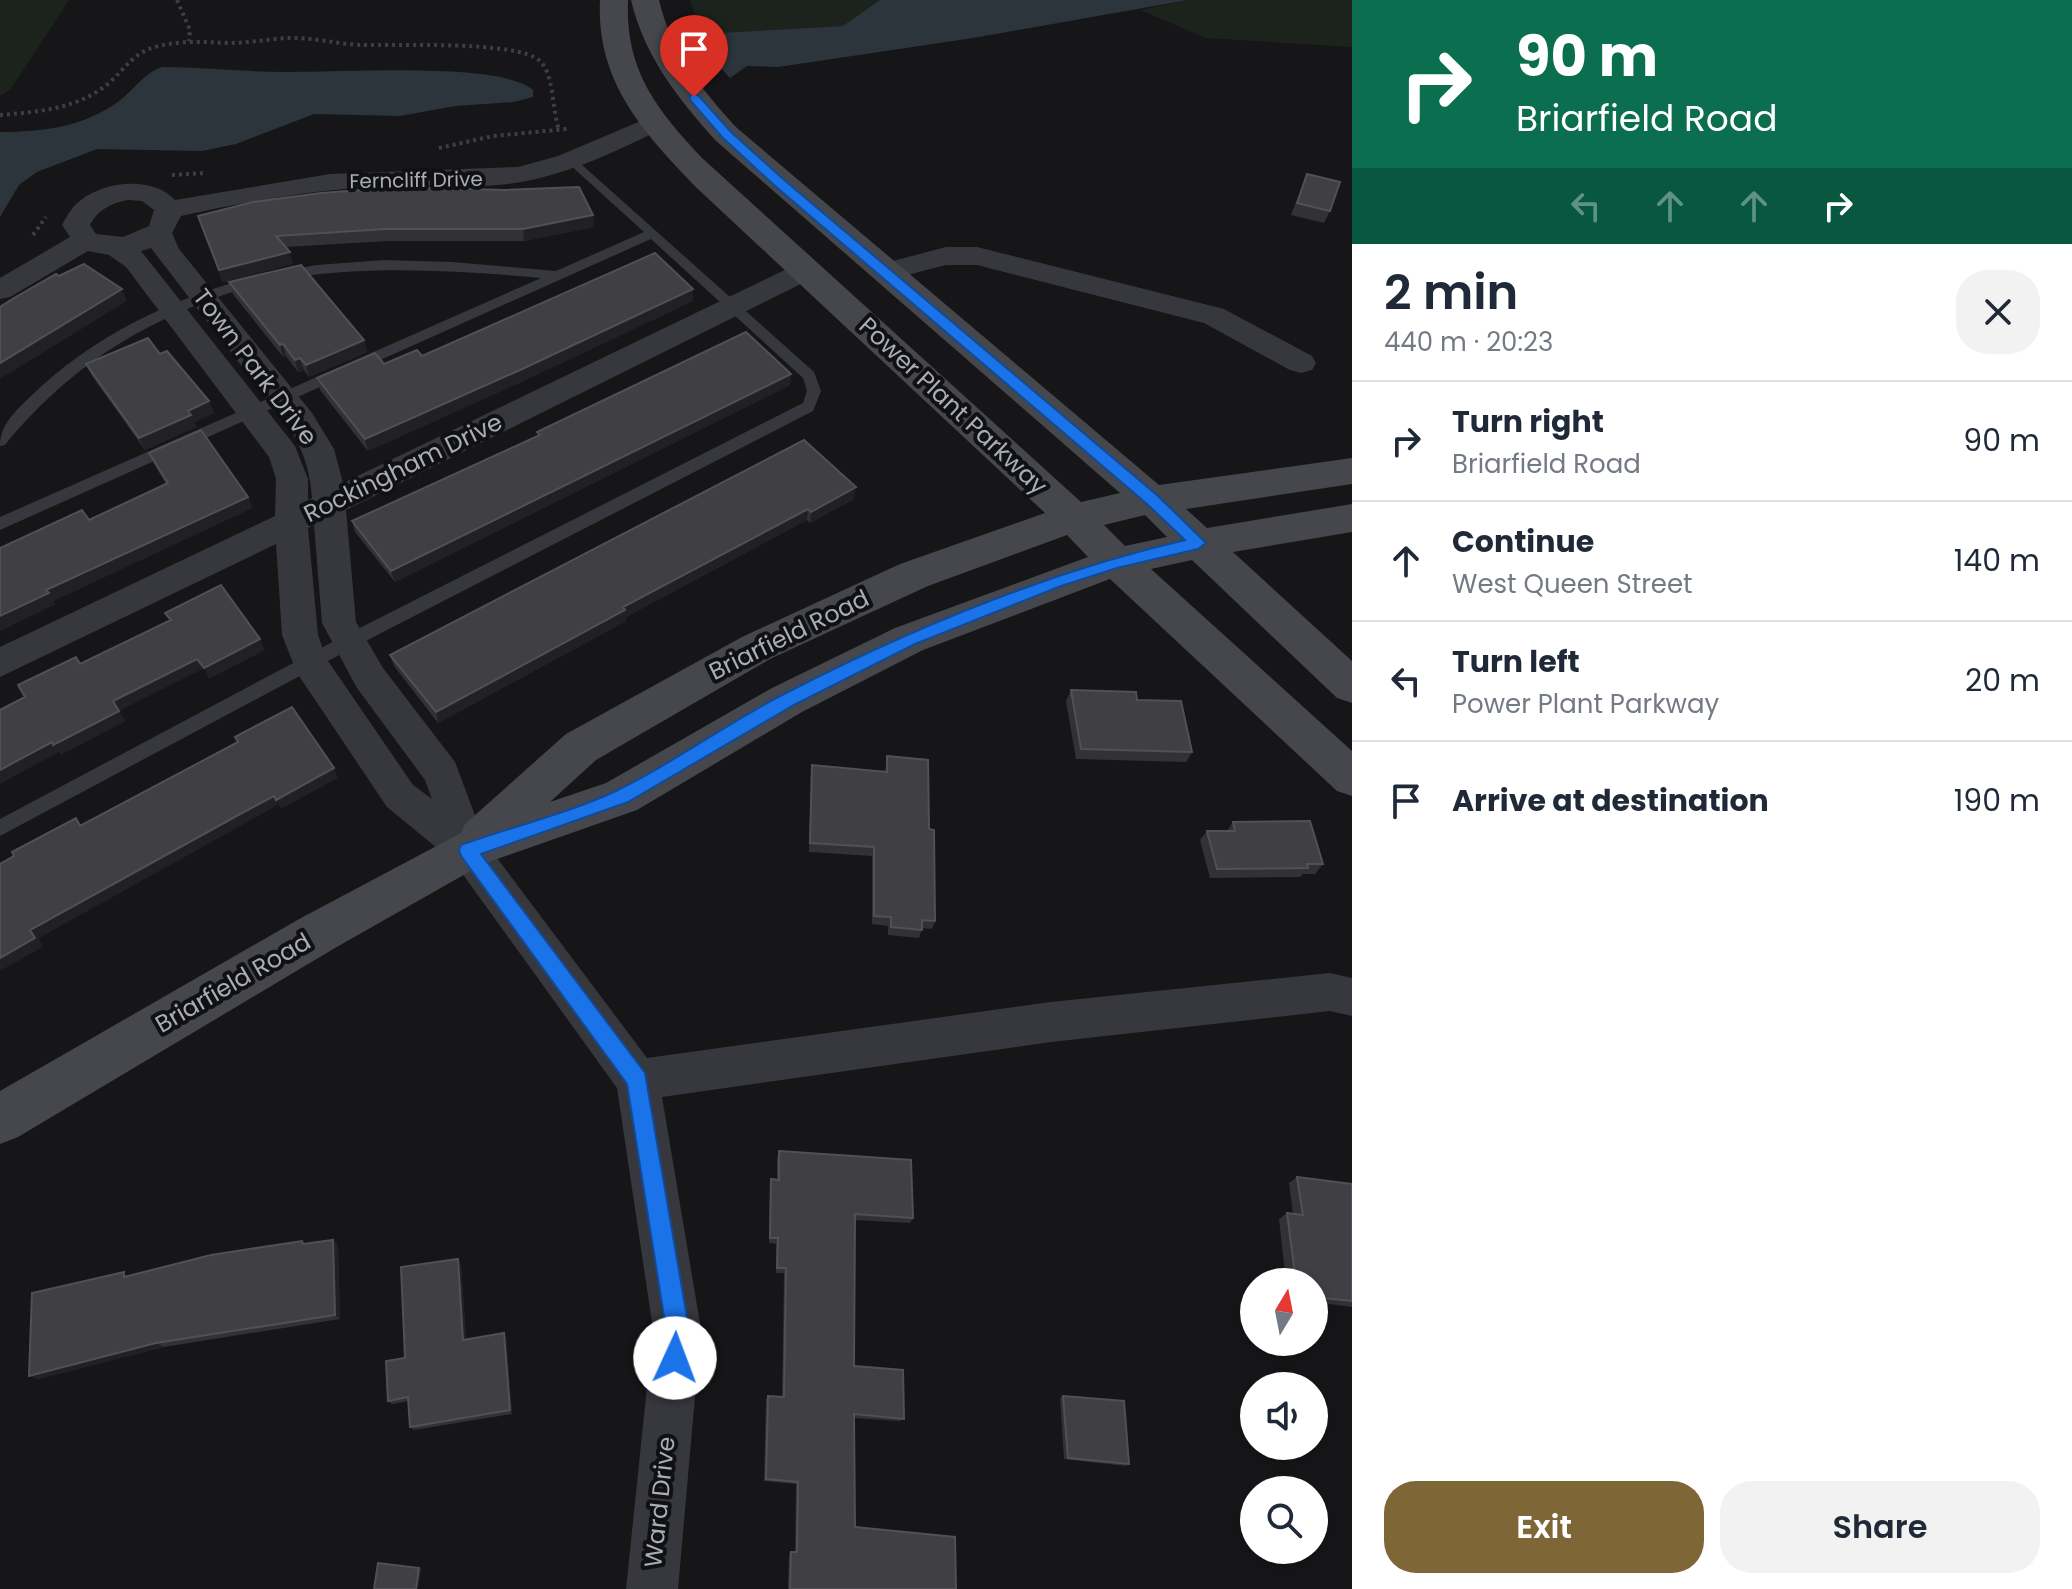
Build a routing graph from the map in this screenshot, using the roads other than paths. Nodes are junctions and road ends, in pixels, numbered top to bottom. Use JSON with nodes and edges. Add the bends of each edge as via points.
{"nodes":[{"id":1,"x":614,"y":0,"type":"edge"},
{"id":2,"x":645,"y":0,"type":"edge"},
{"id":3,"x":655,"y":123,"type":"junction"},
{"id":4,"x":572,"y":160,"type":"junction"},
{"id":5,"x":163,"y":221,"type":"junction"},
{"id":6,"x":653,"y":233,"type":"junction"},
{"id":7,"x":101,"y":244,"type":"junction"},
{"id":8,"x":805,"y":271,"type":"junction"},
{"id":9,"x":884,"y":272,"type":"junction"},
{"id":10,"x":557,"y":276,"type":"junction"},
{"id":11,"x":0,"y":290,"type":"edge"},
{"id":12,"x":188,"y":303,"type":"junction"},
{"id":13,"x":736,"y":307,"type":"junction"},
{"id":14,"x":1301,"y":363,"type":"dead end"},
{"id":15,"x":283,"y":398,"type":"junction"},
{"id":16,"x":251,"y":413,"type":"junction"},
{"id":17,"x":0,"y":441,"type":"edge"},
{"id":18,"x":1352,"y":471,"type":"edge"},
{"id":19,"x":1152,"y":500,"type":"junction"},
{"id":20,"x":328,"y":505,"type":"junction"},
{"id":21,"x":1073,"y":518,"type":"junction"},
{"id":22,"x":1352,"y":518,"type":"edge"},
{"id":23,"x":291,"y":523,"type":"junction"},
{"id":24,"x":0,"y":524,"type":"edge"},
{"id":25,"x":1198,"y":543,"type":"junction"},
{"id":26,"x":1117,"y":562,"type":"junction"},
{"id":27,"x":348,"y":642,"type":"junction"},
{"id":28,"x":0,"y":663,"type":"edge"},
{"id":29,"x":310,"y":663,"type":"junction"},
{"id":30,"x":1352,"y":686,"type":"edge"},
{"id":31,"x":1352,"y":778,"type":"edge"},
{"id":32,"x":0,"y":828,"type":"edge"},
{"id":33,"x":468,"y":850,"type":"junction"},
{"id":34,"x":1352,"y":997,"type":"edge"},
{"id":35,"x":637,"y":1080,"type":"junction"},
{"id":36,"x":0,"y":1119,"type":"edge"},
{"id":37,"x":652,"y":1589,"type":"edge"}],
"edges":[{"from":1,"to":3,"type":"main road","name":"Power Plant Parkway","via":[[612,34],[618,58]]},
{"from":2,"to":9,"type":"main road","via":[[655,35],[704,111]]},
{"from":3,"to":4,"type":"street","name":"Ferncliff Drive"},
{"from":3,"to":8,"type":"main road","name":"Power Plant Parkway","via":[[710,183]]},
{"from":4,"to":5,"type":"street","name":"Ferncliff Drive","via":[[486,179],[321,182]]},
{"from":4,"to":6,"type":"lane"},
{"from":5,"to":7,"type":"street","name":"Ferncliff Drive","via":[[146,239]]},
{"from":5,"to":7,"type":"street","via":[[155,196],[142,192],[99,199],[76,225]]},
{"from":5,"to":12,"type":"street","name":"Town Park Drive","via":[[166,251]]},
{"from":6,"to":10,"type":"lane"},
{"from":6,"to":13,"type":"lane"},
{"from":7,"to":11,"type":"street"},
{"from":7,"to":12,"type":"street","name":"Town Park Drive","via":[[136,261]]},
{"from":8,"to":13,"type":"street","name":"Rockingham Drive"},
{"from":8,"to":21,"type":"main road","name":"Power Plant Parkway"},
{"from":9,"to":14,"type":"street","via":[[946,256],[994,260],[1214,316]]},
{"from":9,"to":19,"type":"main road"},
{"from":10,"to":12,"type":"lane","via":[[380,262],[288,274]]},
{"from":10,"to":15,"type":"lane"},
{"from":12,"to":15,"type":"street","name":"Town Park Drive"},
{"from":12,"to":16,"type":"street","name":"Town Park Drive"},
{"from":12,"to":17,"type":"lane","via":[[97,349],[31,404]]},
{"from":13,"to":20,"type":"street","name":"Rockingham Drive"},
{"from":13,"to":27,"type":"lane","via":[[809,375],[815,396],[808,407]]},
{"from":15,"to":16,"type":"lane"},
{"from":15,"to":20,"type":"street","name":"Town Park Drive","via":[[318,449]]},
{"from":16,"to":23,"type":"street","name":"Town Park Drive","via":[[284,454],[292,479]]},
{"from":16,"to":24,"type":"lane"},
{"from":18,"to":19,"type":"main road","name":"Briarfield Road"},
{"from":19,"to":21,"type":"main road","name":"Briarfield Road"},
{"from":19,"to":25,"type":"main road"},
{"from":20,"to":23,"type":"street","name":"Rockingham Drive"},
{"from":20,"to":27,"type":"street","name":"Town Park Drive","via":[[339,623]]},
{"from":21,"to":26,"type":"main road","name":"Power Plant Parkway"},
{"from":21,"to":33,"type":"main road","name":"Briarfield Road","via":[[914,575],[714,671],[581,747]]},
{"from":22,"to":25,"type":"main road","name":"Briarfield Road"},
{"from":23,"to":28,"type":"street","name":"Rockingham Drive"},
{"from":23,"to":29,"type":"street","name":"Town Park Drive","via":[[300,635]]},
{"from":25,"to":26,"type":"main road","name":"Briarfield Road"},
{"from":25,"to":30,"type":"main road"},
{"from":26,"to":31,"type":"main road","name":"Power Plant Parkway"},
{"from":26,"to":33,"type":"main road","name":"Briarfield Road","via":[[909,639],[787,700],[621,797]]},
{"from":27,"to":29,"type":"lane"},
{"from":27,"to":33,"type":"street","name":"Town Park Drive","via":[[442,773]]},
{"from":29,"to":32,"type":"lane"},
{"from":29,"to":33,"type":"street","name":"Town Park Drive","via":[[400,796]]},
{"from":33,"to":35,"type":"street","name":"Ward Drive"},
{"from":33,"to":36,"type":"main road","name":"Briarfield Road"},
{"from":34,"to":35,"type":"street","via":[[1330,992],[1051,1022]]},
{"from":35,"to":37,"type":"street","name":"Ward Drive","via":[[677,1329]]}]}
